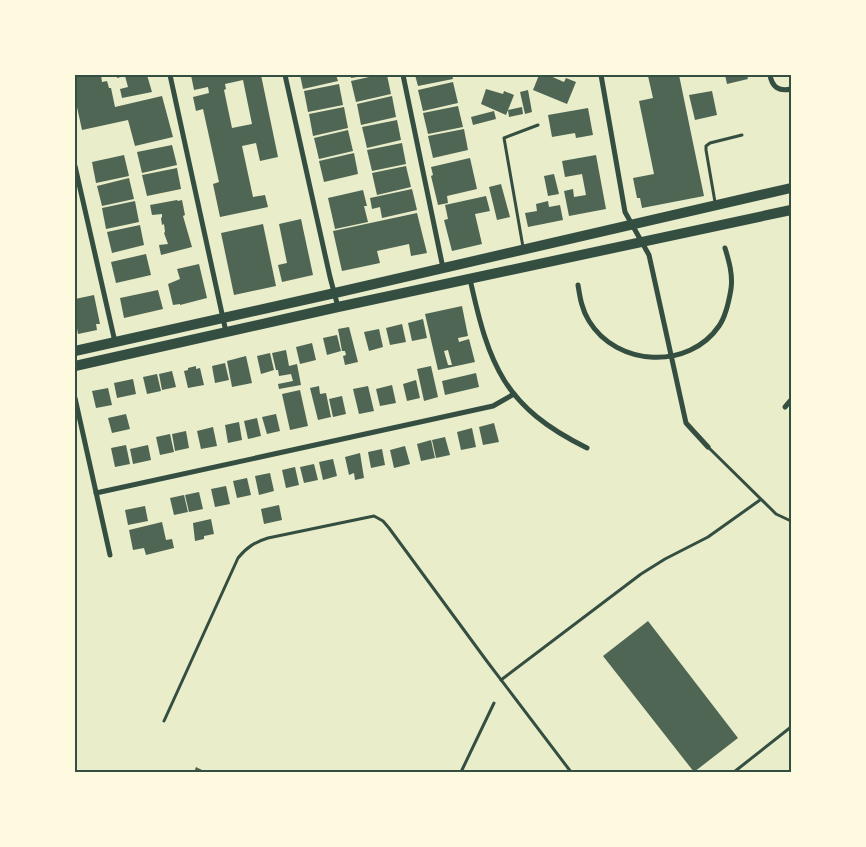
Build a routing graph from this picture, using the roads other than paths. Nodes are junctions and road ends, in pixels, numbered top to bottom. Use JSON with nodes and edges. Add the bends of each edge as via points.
{"nodes":[{"id":1,"x":170,"y":75,"type":"edge"},
{"id":2,"x":285,"y":75,"type":"edge"},
{"id":3,"x":403,"y":75,"type":"edge"},
{"id":4,"x":601,"y":75,"type":"edge"},
{"id":5,"x":770,"y":75,"type":"edge"},
{"id":6,"x":791,"y":89,"type":"edge"},
{"id":7,"x":538,"y":125,"type":"dead end"},
{"id":8,"x":742,"y":135,"type":"dead end"},
{"id":9,"x":75,"y":166,"type":"edge"},
{"id":10,"x":791,"y":188,"type":"edge"},
{"id":11,"x":716,"y":205,"type":"junction"},
{"id":12,"x":791,"y":210,"type":"edge"},
{"id":13,"x":632,"y":225,"type":"junction"},
{"id":14,"x":643,"y":243,"type":"junction"},
{"id":15,"x":725,"y":248,"type":"dead end"},
{"id":16,"x":523,"y":250,"type":"junction"},
{"id":17,"x":444,"y":268,"type":"junction"},
{"id":18,"x":470,"y":280,"type":"junction"},
{"id":19,"x":578,"y":285,"type":"dead end"},
{"id":20,"x":335,"y":294,"type":"junction"},
{"id":21,"x":338,"y":307,"type":"junction"},
{"id":22,"x":223,"y":318,"type":"junction"},
{"id":23,"x":226,"y":332,"type":"junction"},
{"id":24,"x":115,"y":342,"type":"junction"},
{"id":25,"x":75,"y":351,"type":"edge"},
{"id":26,"x":671,"y":355,"type":"junction"},
{"id":27,"x":75,"y":366,"type":"edge"},
{"id":28,"x":514,"y":394,"type":"junction"},
{"id":29,"x":75,"y":398,"type":"edge"},
{"id":30,"x":791,"y":400,"type":"edge"},
{"id":31,"x":785,"y":407,"type":"dead end"},
{"id":32,"x":708,"y":446,"type":"joint"},
{"id":33,"x":586,"y":448,"type":"dead end"},
{"id":34,"x":96,"y":493,"type":"junction"},
{"id":35,"x":760,"y":500,"type":"junction"},
{"id":36,"x":791,"y":520,"type":"edge"},
{"id":37,"x":110,"y":555,"type":"dead end"},
{"id":38,"x":501,"y":680,"type":"junction"},
{"id":39,"x":494,"y":702,"type":"dead end"},
{"id":40,"x":164,"y":721,"type":"dead end"},
{"id":41,"x":791,"y":727,"type":"edge"},
{"id":42,"x":461,"y":772,"type":"edge"},
{"id":43,"x":572,"y":772,"type":"edge"},
{"id":44,"x":734,"y":772,"type":"edge"}],
"edges":[{"from":1,"to":22,"type":"street"},
{"from":2,"to":20,"type":"street"},
{"from":3,"to":17,"type":"street"},
{"from":4,"to":13,"type":"street","via":[[625,212]]},
{"from":5,"to":6,"type":"street","via":[[774,86],[780,90]]},
{"from":7,"to":16,"type":"lane","via":[[504,138]]},
{"from":8,"to":11,"type":"lane","via":[[706,146]]},
{"from":9,"to":24,"type":"street"},
{"from":10,"to":11,"type":"main road"},
{"from":11,"to":13,"type":"main road"},
{"from":12,"to":14,"type":"main road"},
{"from":13,"to":14,"type":"street"},
{"from":13,"to":16,"type":"main road"},
{"from":14,"to":18,"type":"main road"},
{"from":14,"to":26,"type":"street","via":[[649,255]]},
{"from":15,"to":26,"type":"street","via":[[731,288],[720,325],[692,350]]},
{"from":16,"to":17,"type":"main road"},
{"from":17,"to":20,"type":"main road"},
{"from":18,"to":21,"type":"main road"},
{"from":18,"to":28,"type":"street","via":[[490,354],[502,379]]},
{"from":19,"to":26,"type":"street","via":[[581,304],[602,337],[618,349],[636,356],[655,359]]},
{"from":20,"to":21,"type":"street"},
{"from":20,"to":22,"type":"main road"},
{"from":21,"to":23,"type":"main road"},
{"from":22,"to":23,"type":"street"},
{"from":22,"to":24,"type":"main road"},
{"from":23,"to":27,"type":"main road"},
{"from":24,"to":25,"type":"main road"},
{"from":26,"to":32,"type":"street","via":[[686,423]]},
{"from":28,"to":33,"type":"street","via":[[548,427]]},
{"from":28,"to":34,"type":"street","via":[[493,406]]},
{"from":29,"to":34,"type":"street"},
{"from":30,"to":31,"type":"street"},
{"from":32,"to":35,"type":"lane"},
{"from":34,"to":37,"type":"street"},
{"from":35,"to":36,"type":"lane","via":[[776,514]]},
{"from":35,"to":38,"type":"lane","via":[[708,538],[641,574]]},
{"from":38,"to":40,"type":"lane","via":[[383,521],[370,516],[268,538],[246,548],[238,558]]},
{"from":38,"to":43,"type":"lane"},
{"from":39,"to":42,"type":"lane"},
{"from":41,"to":44,"type":"lane"}]}
